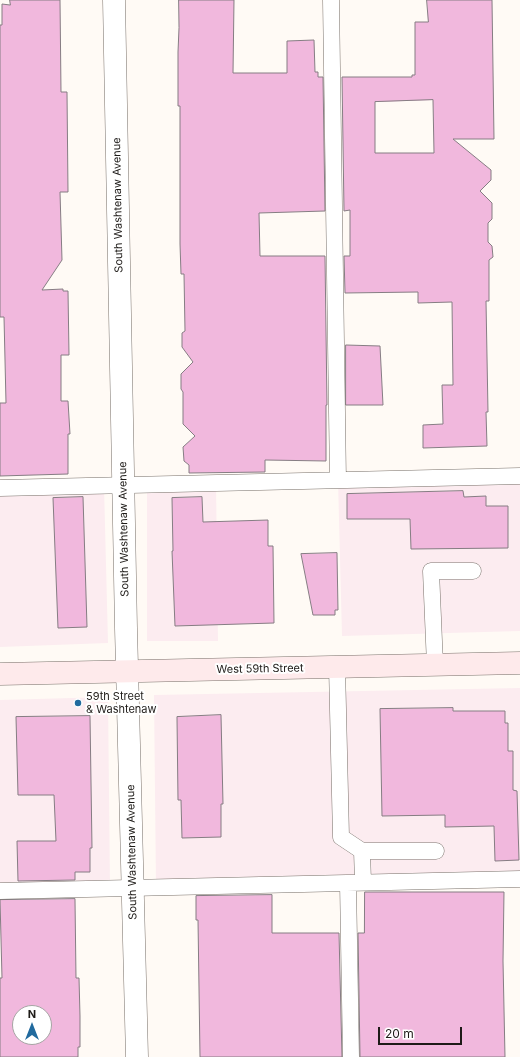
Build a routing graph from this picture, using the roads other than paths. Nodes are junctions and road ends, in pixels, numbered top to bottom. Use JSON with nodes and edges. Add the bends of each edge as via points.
{"nodes":[{"id":1,"x":114,"y":0,"type":"edge"},
{"id":2,"x":331,"y":0,"type":"edge"},
{"id":3,"x":520,"y":476,"type":"edge"},
{"id":4,"x":338,"y":480,"type":"junction"},
{"id":5,"x":124,"y":485,"type":"junction"},
{"id":6,"x":0,"y":488,"type":"edge"},
{"id":7,"x":473,"y":571,"type":"dead end"},
{"id":8,"x":520,"y":663,"type":"edge"},
{"id":9,"x":434,"y":665,"type":"junction"},
{"id":10,"x":337,"y":667,"type":"junction"},
{"id":11,"x":127,"y":672,"type":"junction"},
{"id":12,"x":0,"y":674,"type":"edge"},
{"id":13,"x":362,"y":851,"type":"junction"},
{"id":14,"x":436,"y":851,"type":"dead end"},
{"id":15,"x":520,"y":879,"type":"edge"},
{"id":16,"x":355,"y":883,"type":"junction"},
{"id":17,"x":133,"y":888,"type":"junction"},
{"id":18,"x":0,"y":891,"type":"edge"},
{"id":19,"x":137,"y":1057,"type":"edge"},
{"id":20,"x":351,"y":1057,"type":"edge"}],
"edges":[{"from":1,"to":5,"type":"street","name":"South Washtenaw Avenue"},
{"from":2,"to":4,"type":"lane"},
{"from":3,"to":4,"type":"lane"},
{"from":4,"to":5,"type":"lane"},
{"from":5,"to":6,"type":"lane"},
{"from":5,"to":11,"type":"street","name":"South Washtenaw Avenue"},
{"from":7,"to":9,"type":"lane","via":[[431,571]]},
{"from":8,"to":9,"type":"street","name":"West 59th Street"},
{"from":9,"to":10,"type":"street","name":"West 59th Street"},
{"from":10,"to":11,"type":"street","name":"West 59th Street"},
{"from":10,"to":13,"type":"lane","via":[[341,836]]},
{"from":11,"to":12,"type":"street","name":"West 59th Street"},
{"from":11,"to":17,"type":"street","name":"South Washtenaw Avenue"},
{"from":13,"to":14,"type":"lane"},
{"from":13,"to":16,"type":"lane"},
{"from":15,"to":16,"type":"lane"},
{"from":16,"to":17,"type":"lane"},
{"from":16,"to":20,"type":"lane"},
{"from":17,"to":18,"type":"lane"},
{"from":17,"to":19,"type":"street","name":"South Washtenaw Avenue"}]}
